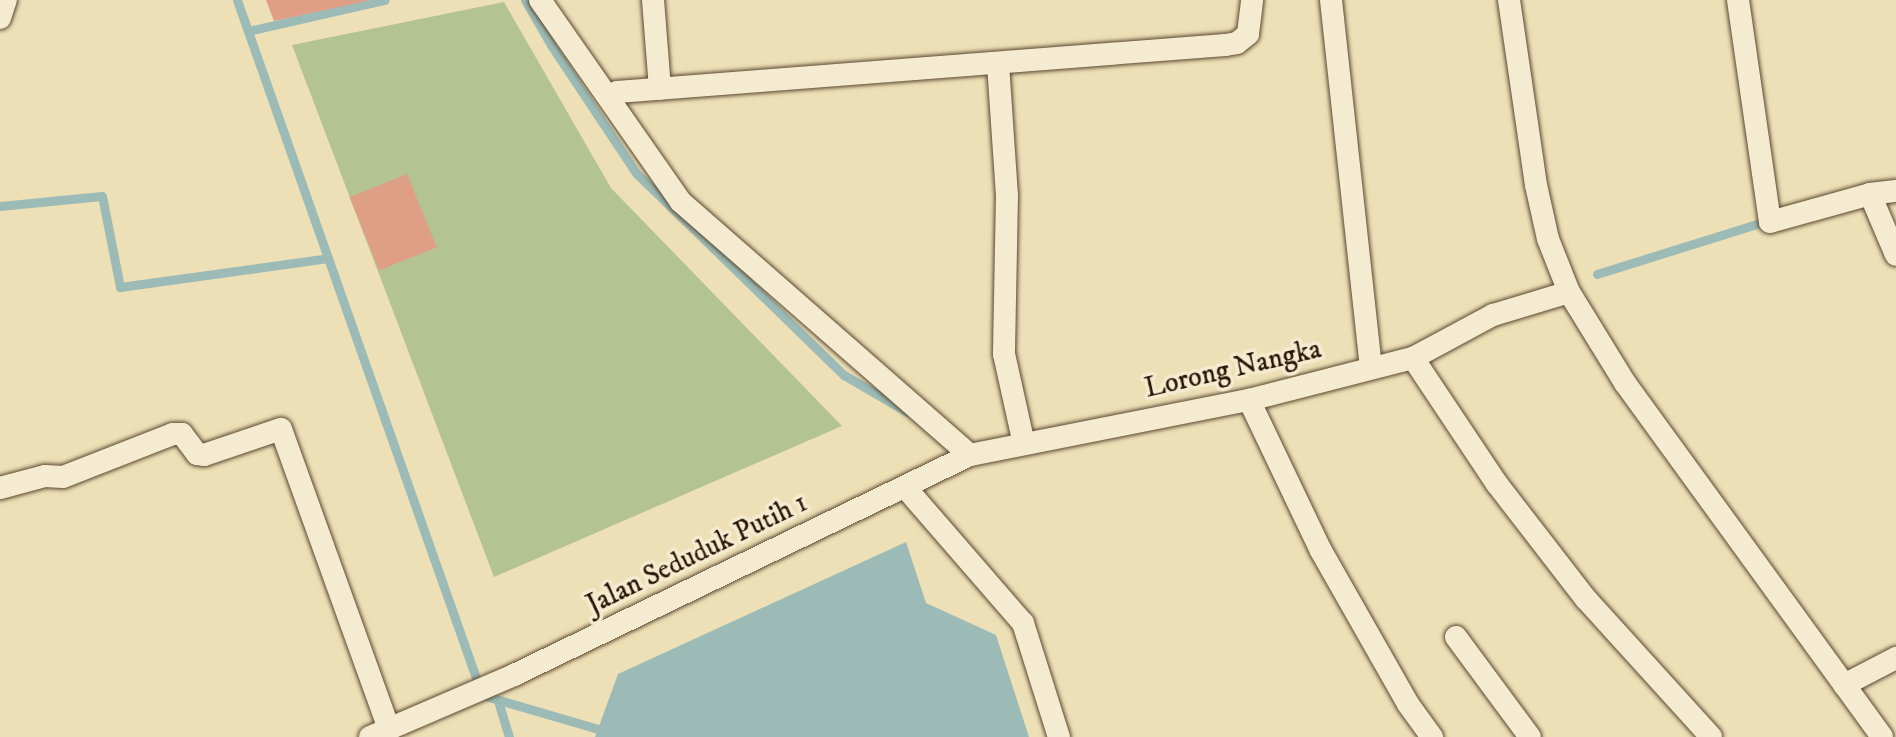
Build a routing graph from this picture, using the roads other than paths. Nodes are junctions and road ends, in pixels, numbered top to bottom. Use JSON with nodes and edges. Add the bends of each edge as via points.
{"nodes":[{"id":1,"x":6,"y":0,"type":"edge"},
{"id":2,"x":540,"y":0,"type":"edge"},
{"id":3,"x":653,"y":0,"type":"edge"},
{"id":4,"x":1252,"y":0,"type":"edge"},
{"id":5,"x":1331,"y":0,"type":"edge"},
{"id":6,"x":1509,"y":0,"type":"edge"},
{"id":7,"x":1738,"y":0,"type":"edge"},
{"id":8,"x":0,"y":18,"type":"edge"},
{"id":9,"x":998,"y":64,"type":"junction"},
{"id":10,"x":660,"y":89,"type":"junction"},
{"id":11,"x":617,"y":92,"type":"dead end"},
{"id":12,"x":1896,"y":191,"type":"edge"},
{"id":13,"x":1870,"y":194,"type":"junction"},
{"id":14,"x":1896,"y":255,"type":"edge"},
{"id":15,"x":1569,"y":292,"type":"junction"},
{"id":16,"x":1413,"y":358,"type":"junction"},
{"id":17,"x":1371,"y":367,"type":"junction"},
{"id":18,"x":1249,"y":400,"type":"junction"},
{"id":19,"x":1021,"y":433,"type":"junction"},
{"id":20,"x":967,"y":452,"type":"junction"},
{"id":21,"x":905,"y":487,"type":"junction"},
{"id":22,"x":0,"y":488,"type":"edge"},
{"id":23,"x":1456,"y":637,"type":"dead end"},
{"id":24,"x":1896,"y":658,"type":"edge"},
{"id":25,"x":1844,"y":685,"type":"junction"},
{"id":26,"x":380,"y":733,"type":"edge"},
{"id":27,"x":1059,"y":737,"type":"edge"},
{"id":28,"x":1432,"y":737,"type":"edge"},
{"id":29,"x":1530,"y":737,"type":"edge"},
{"id":30,"x":1711,"y":737,"type":"edge"},
{"id":31,"x":1882,"y":737,"type":"edge"}],
"edges":[{"from":1,"to":8,"type":"street"},
{"from":2,"to":20,"type":"street","via":[[681,202]]},
{"from":3,"to":10,"type":"street"},
{"from":4,"to":9,"type":"street","via":[[1251,27],[1237,43]]},
{"from":5,"to":17,"type":"street"},
{"from":6,"to":15,"type":"street","via":[[1536,185],[1548,239]]},
{"from":7,"to":13,"type":"street","via":[[1767,210],[1775,223]]},
{"from":9,"to":10,"type":"street"},
{"from":9,"to":19,"type":"street","via":[[1007,195],[1004,354]]},
{"from":10,"to":11,"type":"street"},
{"from":12,"to":13,"type":"street"},
{"from":13,"to":14,"type":"street"},
{"from":15,"to":16,"type":"street","name":"Lorong Nangka","via":[[1493,315]]},
{"from":15,"to":25,"type":"street","via":[[1625,383]]},
{"from":16,"to":17,"type":"street","name":"Lorong Nangka"},
{"from":16,"to":30,"type":"street","via":[[1497,484],[1586,599]]},
{"from":17,"to":18,"type":"street","name":"Lorong Nangka"},
{"from":18,"to":19,"type":"street","name":"Lorong Nangka"},
{"from":18,"to":28,"type":"street","via":[[1320,549]]},
{"from":19,"to":20,"type":"street","name":"Lorong Nangka"},
{"from":20,"to":21,"type":"street","name":"Lorong Nangka"},
{"from":21,"to":26,"type":"street","name":"Jalan Seduduk Putih 1","via":[[514,675]]},
{"from":21,"to":27,"type":"street","via":[[1023,623]]},
{"from":22,"to":26,"type":"street","via":[[45,476],[63,477],[173,434],[182,434],[197,454],[204,455],[281,429]]},
{"from":23,"to":29,"type":"street"},
{"from":24,"to":25,"type":"street"},
{"from":25,"to":31,"type":"street"}]}
